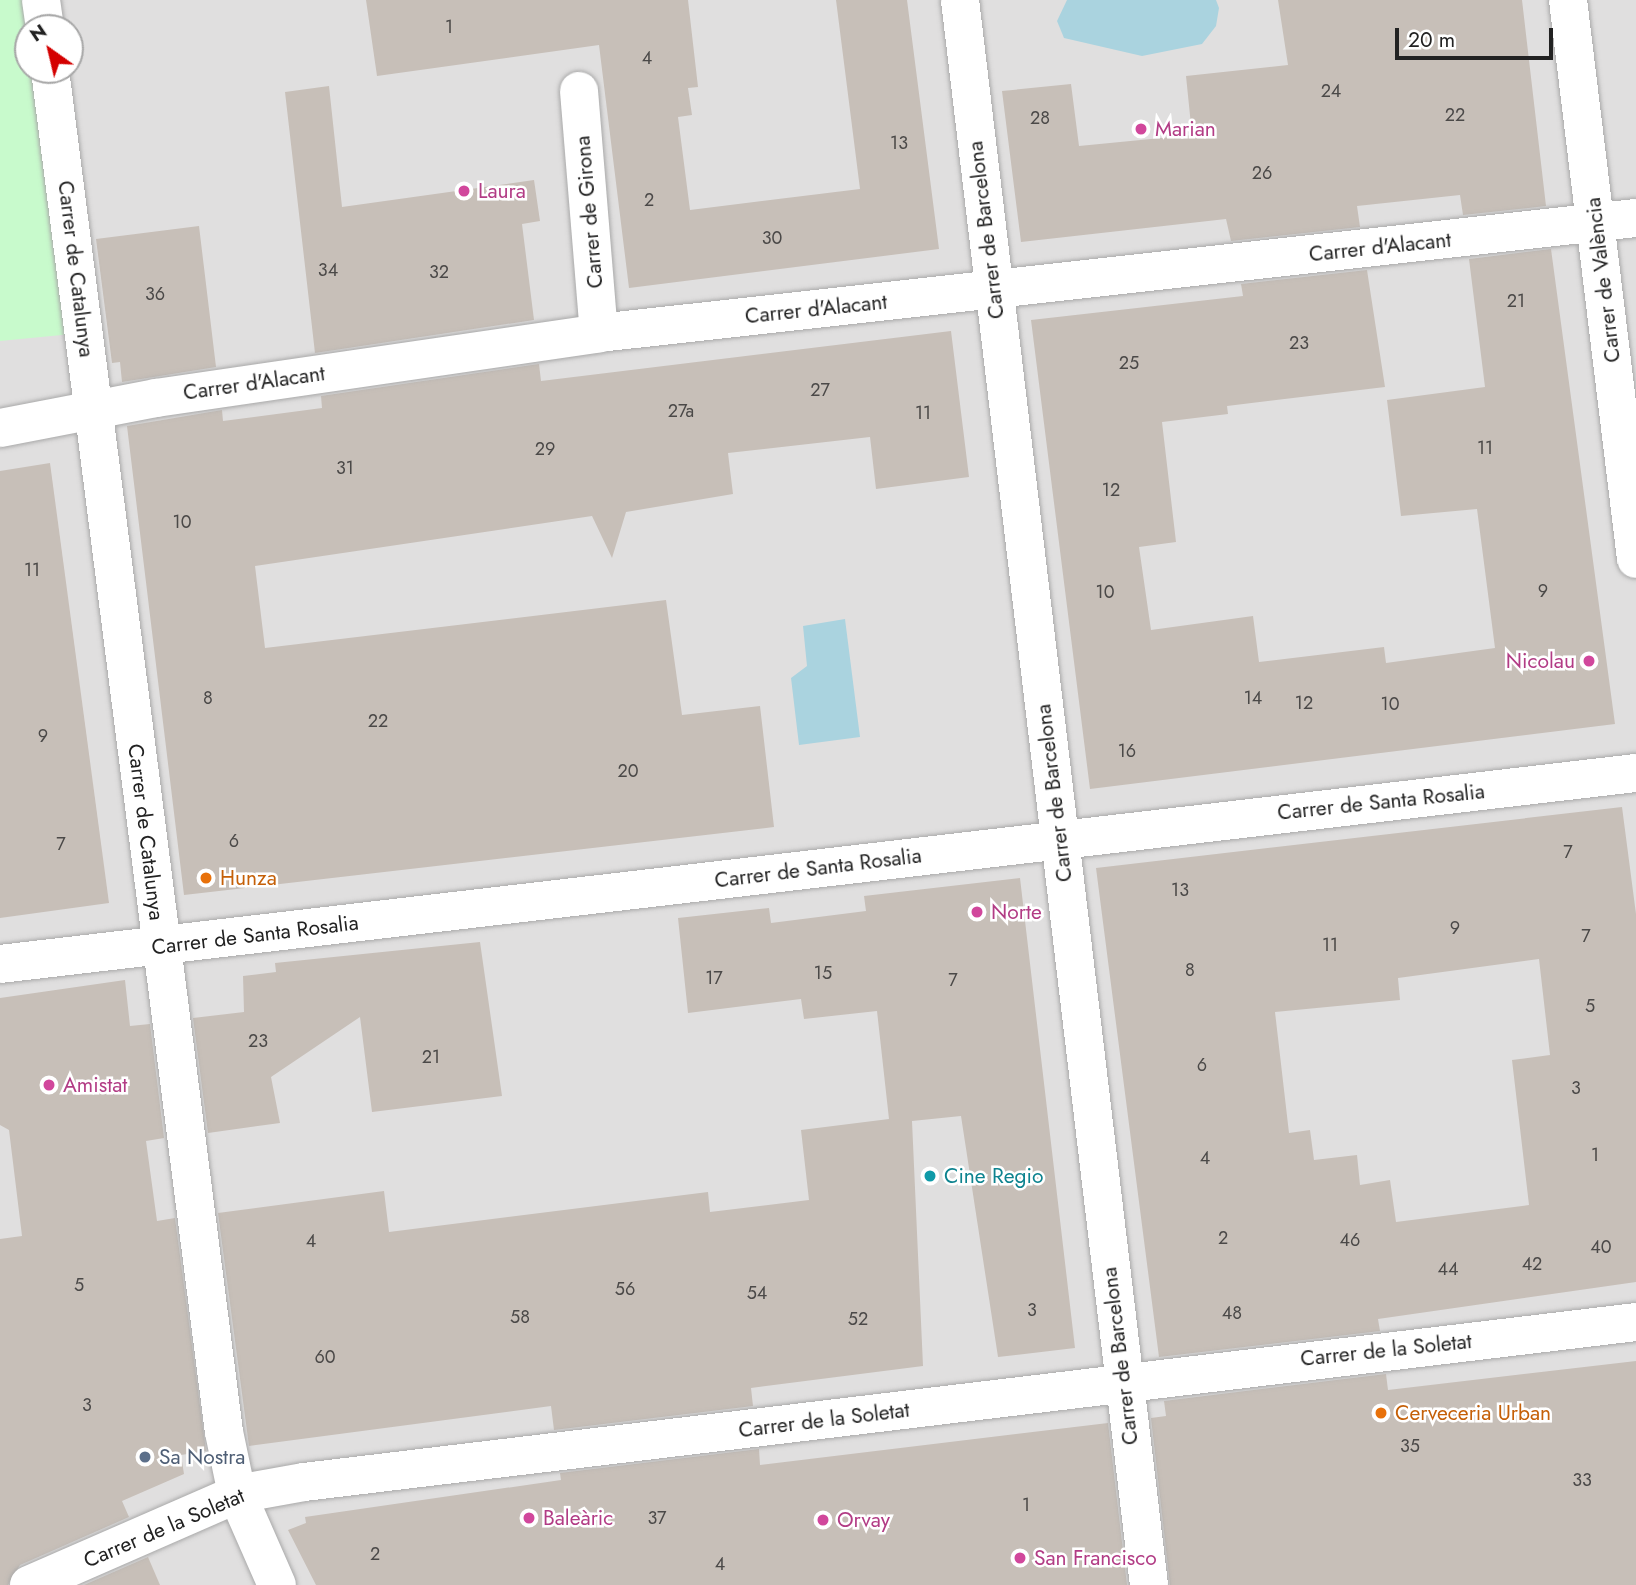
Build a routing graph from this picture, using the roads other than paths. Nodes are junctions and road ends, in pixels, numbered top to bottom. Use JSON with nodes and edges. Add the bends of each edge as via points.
{"nodes":[{"id":1,"x":960,"y":0,"type":"edge"},
{"id":2,"x":1568,"y":0,"type":"edge"},
{"id":3,"x":52,"y":84,"type":"edge"},
{"id":4,"x":579,"y":91,"type":"dead end"},
{"id":5,"x":1636,"y":218,"type":"edge"},
{"id":6,"x":1596,"y":224,"type":"junction"},
{"id":7,"x":993,"y":289,"type":"junction"},
{"id":8,"x":599,"y":333,"type":"junction"},
{"id":9,"x":94,"y":411,"type":"junction"},
{"id":10,"x":0,"y":428,"type":"edge"},
{"id":11,"x":1636,"y":559,"type":"edge"},
{"id":12,"x":1636,"y":773,"type":"edge"},
{"id":13,"x":1060,"y":838,"type":"junction"},
{"id":14,"x":160,"y":947,"type":"junction"},
{"id":15,"x":0,"y":964,"type":"edge"},
{"id":16,"x":1636,"y":1322,"type":"edge"},
{"id":17,"x":1123,"y":1383,"type":"junction"},
{"id":18,"x":237,"y":1494,"type":"junction"},
{"id":19,"x":29,"y":1585,"type":"edge"},
{"id":20,"x":277,"y":1585,"type":"edge"},
{"id":21,"x":1149,"y":1585,"type":"edge"}],
"edges":[{"from":1,"to":7,"type":"street","name":"Carrer de Barcelona"},
{"from":2,"to":6,"type":"street","name":"Carrer de València"},
{"from":3,"to":9,"type":"street","name":"Carrer de Catalunya"},
{"from":4,"to":8,"type":"street","name":"Carrer de Girona"},
{"from":5,"to":6,"type":"street","name":"Carrer d'Alacant"},
{"from":6,"to":7,"type":"street","name":"Carrer d'Alacant"},
{"from":6,"to":11,"type":"street","name":"Carrer de València"},
{"from":7,"to":8,"type":"street","name":"Carrer d'Alacant"},
{"from":7,"to":13,"type":"street","name":"Carrer de Barcelona"},
{"from":8,"to":9,"type":"street","name":"Carrer d'Alacant"},
{"from":9,"to":10,"type":"street","name":"Carrer d'Alacant"},
{"from":9,"to":14,"type":"street","name":"Carrer de Catalunya"},
{"from":12,"to":13,"type":"street","name":"Carrer de Santa Rosalia"},
{"from":13,"to":14,"type":"street","name":"Carrer de Santa Rosalia"},
{"from":13,"to":17,"type":"street","name":"Carrer de Barcelona"},
{"from":14,"to":15,"type":"street","name":"Carrer de Santa Rosalia"},
{"from":14,"to":18,"type":"street","name":"Carrer de Catalunya"},
{"from":16,"to":17,"type":"street","name":"Carrer de la Soletat"},
{"from":17,"to":18,"type":"street","name":"Carrer de la Soletat"},
{"from":17,"to":21,"type":"street","name":"Carrer de Barcelona"},
{"from":18,"to":19,"type":"street","name":"Carrer de la Soletat"},
{"from":18,"to":20,"type":"street","name":"Carrer de Catalunya"}]}
